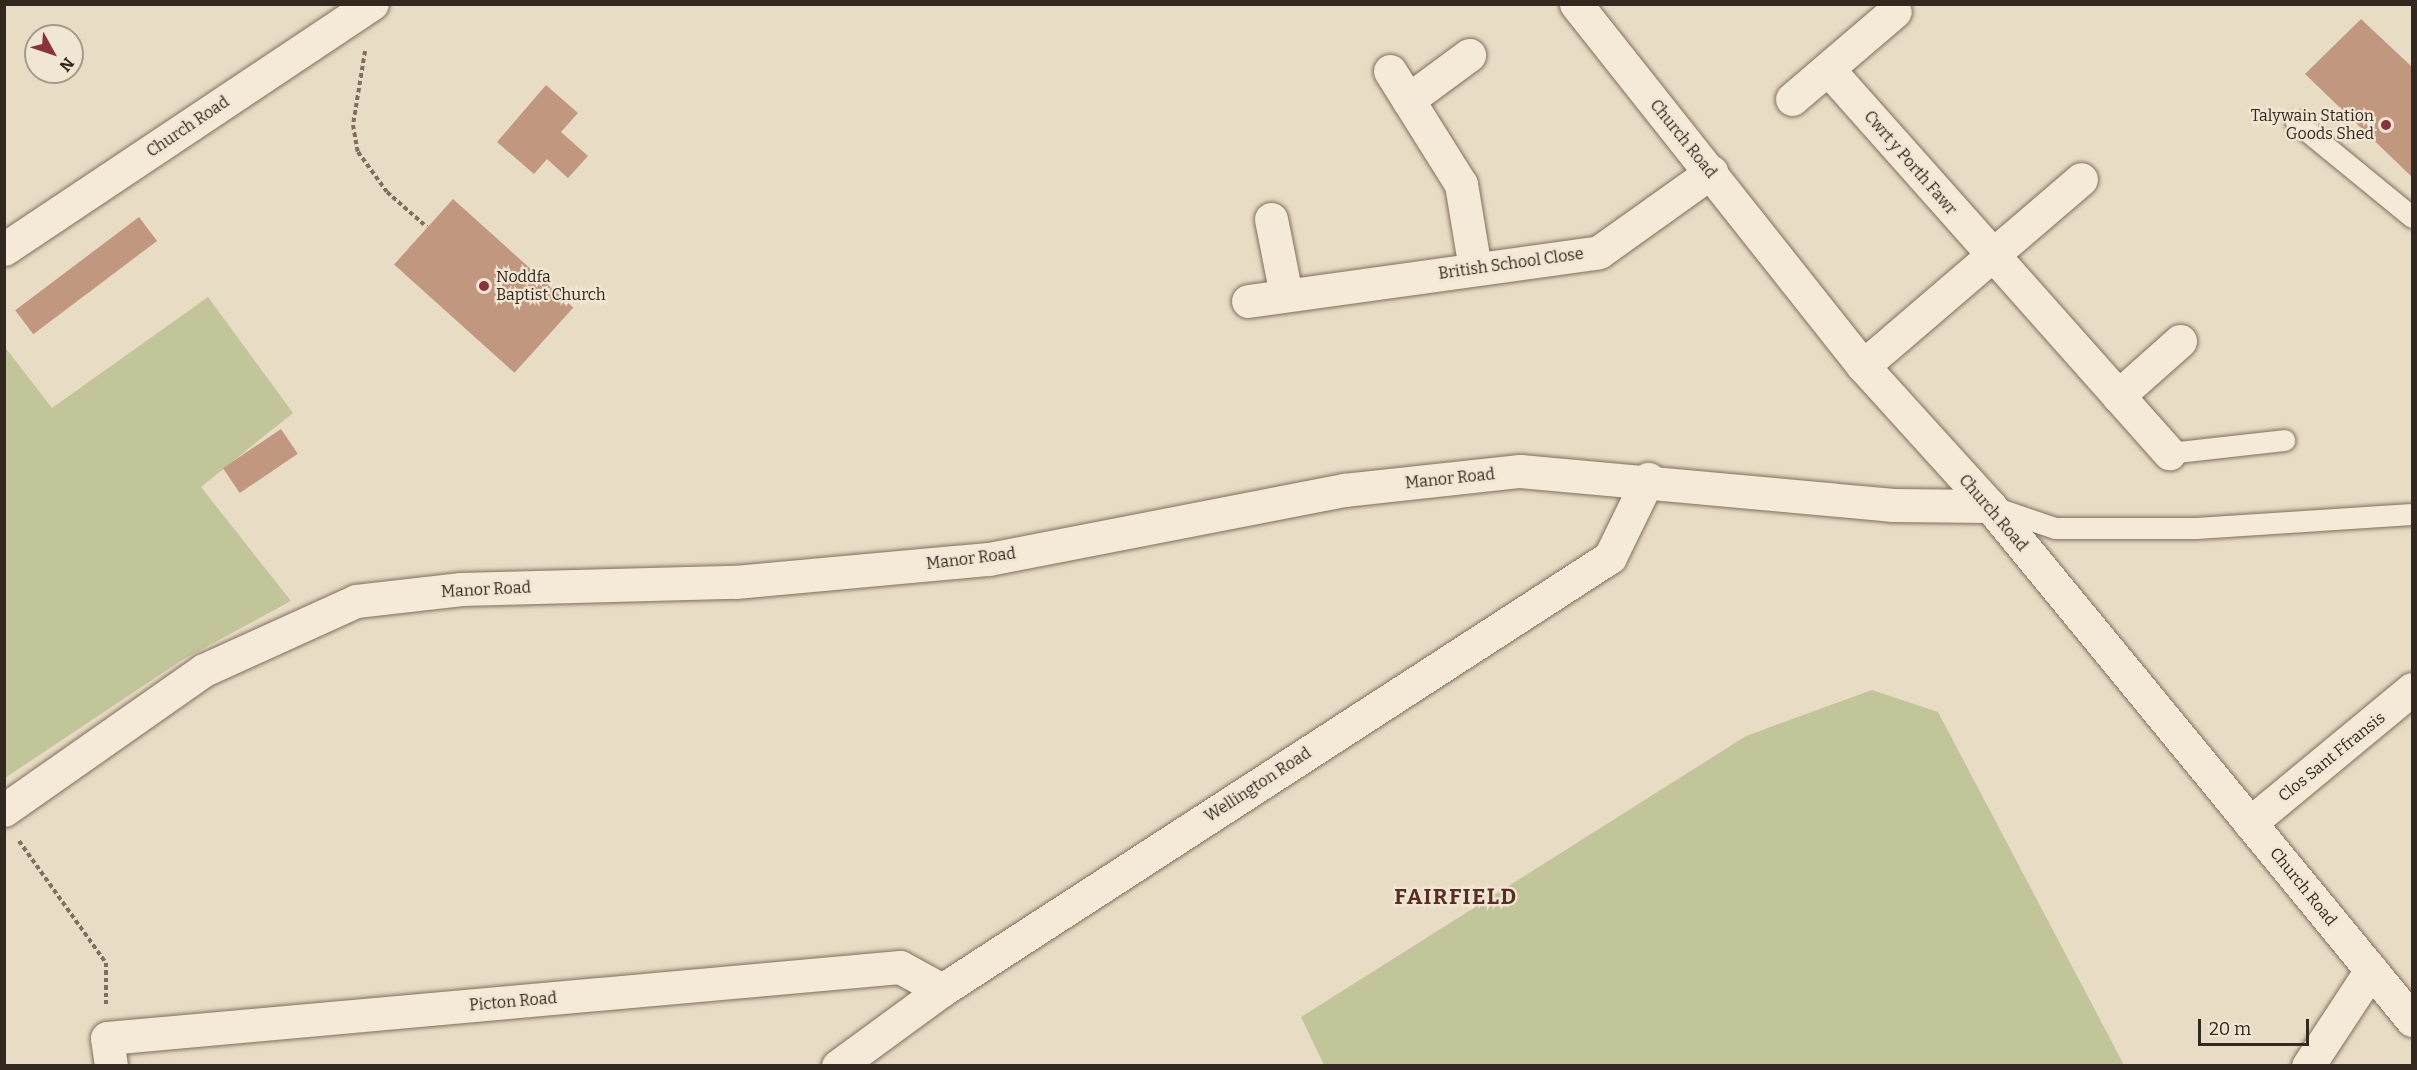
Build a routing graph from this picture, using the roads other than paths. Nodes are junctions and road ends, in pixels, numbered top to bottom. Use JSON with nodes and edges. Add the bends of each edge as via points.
{"nodes":[{"id":1,"x":1576,"y":4,"type":"edge"},
{"id":2,"x":362,"y":11,"type":"edge"},
{"id":3,"x":1895,"y":11,"type":"dead end"},
{"id":4,"x":1469,"y":55,"type":"dead end"},
{"id":5,"x":1828,"y":69,"type":"junction"},
{"id":6,"x":1390,"y":71,"type":"dead end"},
{"id":7,"x":1408,"y":99,"type":"junction"},
{"id":8,"x":1792,"y":99,"type":"dead end"},
{"id":9,"x":2296,"y":122,"type":"dead end"},
{"id":10,"x":1711,"y":172,"type":"junction"},
{"id":11,"x":2081,"y":179,"type":"dead end"},
{"id":12,"x":2412,"y":217,"type":"edge"},
{"id":13,"x":1271,"y":219,"type":"dead end"},
{"id":14,"x":4,"y":249,"type":"edge"},
{"id":15,"x":1993,"y":256,"type":"junction"},
{"id":16,"x":1474,"y":269,"type":"junction"},
{"id":17,"x":1286,"y":294,"type":"junction"},
{"id":18,"x":1248,"y":301,"type":"dead end"},
{"id":19,"x":2180,"y":342,"type":"dead end"},
{"id":20,"x":1863,"y":366,"type":"junction"},
{"id":21,"x":2118,"y":396,"type":"junction"},
{"id":22,"x":2284,"y":440,"type":"dead end"},
{"id":23,"x":2169,"y":453,"type":"joint"},
{"id":24,"x":1648,"y":479,"type":"junction"},
{"id":25,"x":1990,"y":506,"type":"junction"},
{"id":26,"x":2412,"y":514,"type":"edge"},
{"id":27,"x":2412,"y":689,"type":"edge"},
{"id":28,"x":8,"y":820,"type":"edge"},
{"id":29,"x":2250,"y":823,"type":"junction"},
{"id":30,"x":2371,"y":970,"type":"junction"},
{"id":31,"x":942,"y":990,"type":"junction"},
{"id":32,"x":2412,"y":1020,"type":"edge"},
{"id":33,"x":109,"y":1052,"type":"edge"},
{"id":34,"x":838,"y":1065,"type":"edge"},
{"id":35,"x":2308,"y":1065,"type":"edge"}],
"edges":[{"from":1,"to":10,"type":"street","name":"Church Road"},
{"from":2,"to":14,"type":"street","name":"Church Road"},
{"from":3,"to":5,"type":"street"},
{"from":4,"to":7,"type":"street"},
{"from":5,"to":8,"type":"street"},
{"from":5,"to":15,"type":"street","name":"Cwrt y Porth Fawr"},
{"from":6,"to":7,"type":"street"},
{"from":7,"to":16,"type":"street","via":[[1461,184]]},
{"from":9,"to":12,"type":"lane"},
{"from":10,"to":16,"type":"street","name":"British School Close","via":[[1599,252]]},
{"from":10,"to":20,"type":"street","name":"Church Road"},
{"from":11,"to":15,"type":"street"},
{"from":13,"to":17,"type":"street"},
{"from":15,"to":20,"type":"street"},
{"from":15,"to":21,"type":"street","name":"Cwrt y Porth Fawr"},
{"from":16,"to":17,"type":"street","name":"British School Close"},
{"from":17,"to":18,"type":"street","name":"British School Close"},
{"from":19,"to":21,"type":"street"},
{"from":20,"to":25,"type":"street","name":"Church Road"},
{"from":21,"to":23,"type":"street","name":"Cwrt y Porth Fawr"},
{"from":22,"to":23,"type":"lane"},
{"from":24,"to":25,"type":"street","name":"Manor Road","via":[[1893,506]]},
{"from":24,"to":28,"type":"street","name":"Manor Road","via":[[1520,471],[1344,490],[989,559],[735,582],[461,589],[356,601],[204,670]]},
{"from":24,"to":31,"type":"street","name":"Wellington Road","via":[[1610,557]]},
{"from":25,"to":26,"type":"lane","via":[[2055,528],[2196,528]]},
{"from":25,"to":29,"type":"street","name":"Church Road"},
{"from":27,"to":29,"type":"street","name":"Clos Sant Ffransis"},
{"from":29,"to":30,"type":"street","name":"Church Road"},
{"from":30,"to":32,"type":"street","name":"Church Road"},
{"from":30,"to":35,"type":"street"},
{"from":31,"to":33,"type":"street","name":"Picton Road","via":[[900,967]]},
{"from":31,"to":34,"type":"street","name":"Wellington Road"}]}
